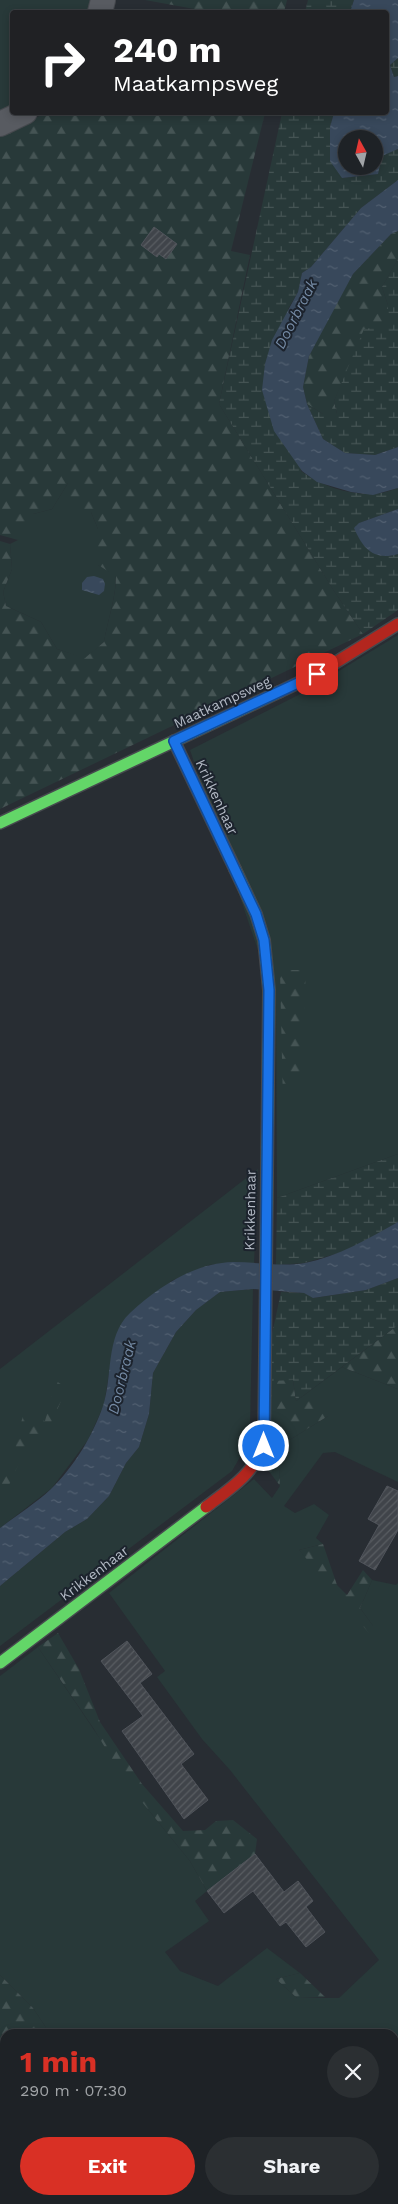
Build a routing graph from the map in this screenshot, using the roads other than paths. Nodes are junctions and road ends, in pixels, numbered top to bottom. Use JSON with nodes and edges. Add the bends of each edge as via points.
{"nodes":[{"id":1,"x":19,"y":115,"type":"edge"},
{"id":2,"x":0,"y":124,"type":"edge"},
{"id":3,"x":398,"y":624,"type":"edge"},
{"id":4,"x":174,"y":741,"type":"junction"},
{"id":5,"x":0,"y":823,"type":"edge"},
{"id":6,"x":0,"y":1663,"type":"edge"}],
"edges":[{"from":1,"to":2,"type":"street"},
{"from":3,"to":4,"type":"street","name":"Maatkampsweg","via":[[317,674]]},
{"from":4,"to":5,"type":"street","name":"Maatkampsweg"},
{"from":4,"to":6,"type":"street","name":"Krikkenhaar","via":[[256,914],[264,940],[269,990],[264,1446],[245,1477]]}]}
